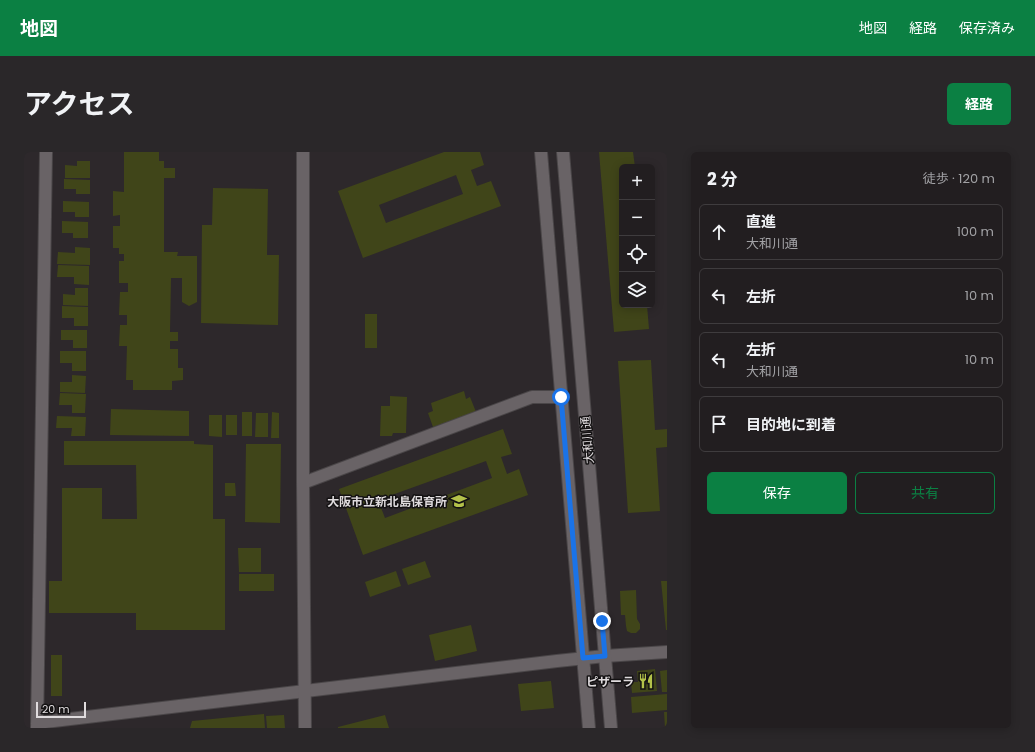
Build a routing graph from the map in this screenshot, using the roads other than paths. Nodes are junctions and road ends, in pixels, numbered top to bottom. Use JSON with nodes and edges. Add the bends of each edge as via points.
{"nodes":[{"id":1,"x":46,"y":152,"type":"edge"},
{"id":2,"x":303,"y":152,"type":"edge"},
{"id":3,"x":541,"y":152,"type":"edge"},
{"id":4,"x":563,"y":152,"type":"edge"},
{"id":5,"x":561,"y":397,"type":"junction"},
{"id":6,"x":303,"y":483,"type":"junction"},
{"id":7,"x":667,"y":652,"type":"edge"},
{"id":8,"x":605,"y":656,"type":"junction"},
{"id":9,"x":583,"y":658,"type":"junction"},
{"id":10,"x":305,"y":691,"type":"junction"},
{"id":11,"x":37,"y":726,"type":"edge"},
{"id":12,"x":305,"y":728,"type":"edge"},
{"id":13,"x":589,"y":728,"type":"edge"},
{"id":14,"x":611,"y":728,"type":"edge"}],
"edges":[{"from":1,"to":11,"type":"street"},
{"from":2,"to":6,"type":"street"},
{"from":3,"to":5,"type":"street","name":"大和川通"},
{"from":4,"to":8,"type":"street","name":"大和川通"},
{"from":5,"to":6,"type":"street","via":[[532,397]]},
{"from":5,"to":9,"type":"street","name":"大和川通"},
{"from":6,"to":10,"type":"street"},
{"from":7,"to":8,"type":"street"},
{"from":8,"to":9,"type":"street"},
{"from":8,"to":14,"type":"street","name":"大和川通"},
{"from":9,"to":10,"type":"street"},
{"from":9,"to":13,"type":"street","name":"大和川通"},
{"from":10,"to":11,"type":"street"},
{"from":10,"to":12,"type":"street"}]}
